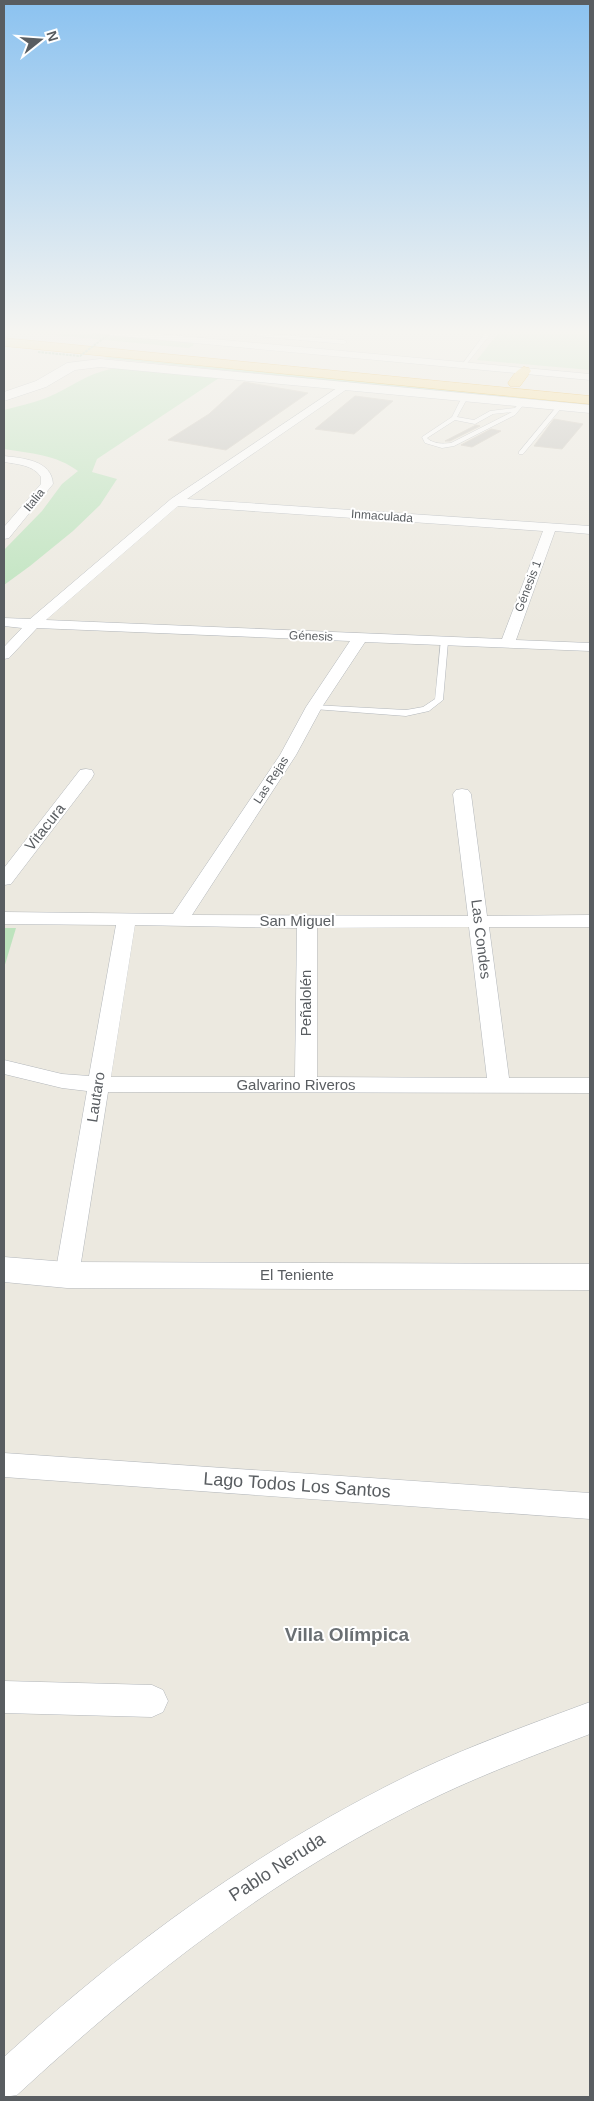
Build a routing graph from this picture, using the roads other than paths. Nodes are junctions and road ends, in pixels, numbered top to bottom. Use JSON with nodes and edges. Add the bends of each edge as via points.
{"nodes":[{"id":1,"x":280,"y":430,"type":"edge"},
{"id":2,"x":436,"y":430,"type":"edge"},
{"id":3,"x":481,"y":430,"type":"edge"},
{"id":4,"x":540,"y":430,"type":"edge"},
{"id":5,"x":521,"y":453,"type":"dead end"},
{"id":6,"x":4,"y":460,"type":"edge"},
{"id":7,"x":175,"y":502,"type":"junction"},
{"id":8,"x":550,"y":528,"type":"junction"},
{"id":9,"x":590,"y":530,"type":"edge"},
{"id":10,"x":4,"y":535,"type":"edge"},
{"id":11,"x":4,"y":622,"type":"edge"},
{"id":12,"x":33,"y":624,"type":"junction"},
{"id":13,"x":360,"y":638,"type":"junction"},
{"id":14,"x":444,"y":642,"type":"junction"},
{"id":15,"x":507,"y":644,"type":"junction"},
{"id":16,"x":590,"y":647,"type":"edge"},
{"id":17,"x":4,"y":655,"type":"edge"},
{"id":18,"x":314,"y":707,"type":"junction"},
{"id":19,"x":86,"y":774,"type":"dead end"},
{"id":20,"x":462,"y":794,"type":"dead end"},
{"id":21,"x":4,"y":880,"type":"edge"},
{"id":22,"x":4,"y":918,"type":"edge"},
{"id":23,"x":126,"y":920,"type":"junction"},
{"id":24,"x":179,"y":920,"type":"junction"},
{"id":25,"x":590,"y":920,"type":"edge"},
{"id":26,"x":479,"y":921,"type":"junction"},
{"id":27,"x":306,"y":922,"type":"junction"},
{"id":28,"x":4,"y":1067,"type":"edge"},
{"id":29,"x":98,"y":1084,"type":"junction"},
{"id":30,"x":306,"y":1085,"type":"junction"},
{"id":31,"x":499,"y":1085,"type":"junction"},
{"id":32,"x":590,"y":1086,"type":"edge"},
{"id":33,"x":4,"y":1270,"type":"edge"},
{"id":34,"x":67,"y":1275,"type":"junction"},
{"id":35,"x":590,"y":1277,"type":"edge"},
{"id":36,"x":4,"y":1465,"type":"edge"},
{"id":37,"x":590,"y":1506,"type":"edge"},
{"id":38,"x":4,"y":1697,"type":"edge"},
{"id":39,"x":152,"y":1701,"type":"dead end"},
{"id":40,"x":590,"y":1718,"type":"edge"},
{"id":41,"x":8,"y":2087,"type":"edge"}],
"edges":[{"from":1,"to":7,"type":"street"},
{"from":2,"to":3,"type":"lane","via":[[424,438],[436,446],[449,446]]},
{"from":4,"to":5,"type":"lane"},
{"from":6,"to":10,"type":"street","name":"Italia","via":[[37,467],[48,479]]},
{"from":7,"to":8,"type":"street","name":"Inmaculada"},
{"from":7,"to":12,"type":"street"},
{"from":8,"to":9,"type":"street","name":"Inmaculada"},
{"from":8,"to":15,"type":"street","name":"Génesis 1"},
{"from":11,"to":12,"type":"street"},
{"from":12,"to":13,"type":"street","name":"Génesis"},
{"from":12,"to":17,"type":"street"},
{"from":13,"to":14,"type":"street","name":"Génesis"},
{"from":13,"to":18,"type":"street","name":"Las Rejas"},
{"from":14,"to":15,"type":"street","name":"Génesis"},
{"from":14,"to":18,"type":"lane","via":[[438,700],[426,709],[406,713]]},
{"from":15,"to":16,"type":"street","name":"Génesis"},
{"from":18,"to":24,"type":"street","name":"Las Rejas","via":[[288,755]]},
{"from":19,"to":21,"type":"street","name":"Vitacura"},
{"from":20,"to":26,"type":"street","name":"Las Condes"},
{"from":22,"to":23,"type":"street","name":"San Miguel"},
{"from":23,"to":24,"type":"street","name":"San Miguel"},
{"from":23,"to":29,"type":"street","name":"Lautaro"},
{"from":24,"to":27,"type":"street","name":"San Miguel"},
{"from":25,"to":26,"type":"street","name":"San Miguel"},
{"from":26,"to":27,"type":"street","name":"San Miguel"},
{"from":26,"to":31,"type":"street","name":"Las Condes"},
{"from":27,"to":30,"type":"street","name":"Peñalolén"},
{"from":28,"to":29,"type":"street","name":"Galvarino Riveros","via":[[62,1081]]},
{"from":29,"to":30,"type":"street","name":"Galvarino Riveros"},
{"from":29,"to":34,"type":"street","name":"Lautaro"},
{"from":30,"to":31,"type":"street","name":"Galvarino Riveros"},
{"from":31,"to":32,"type":"street","name":"Galvarino Riveros"},
{"from":33,"to":34,"type":"street","name":"El Teniente"},
{"from":34,"to":35,"type":"street","name":"El Teniente"},
{"from":36,"to":37,"type":"street","name":"Lago Todos Los Santos"},
{"from":38,"to":39,"type":"street"},
{"from":40,"to":41,"type":"street","name":"Pablo Neruda","via":[[472,1762],[398,1796],[321,1838],[165,1943],[85,2007]]}]}
